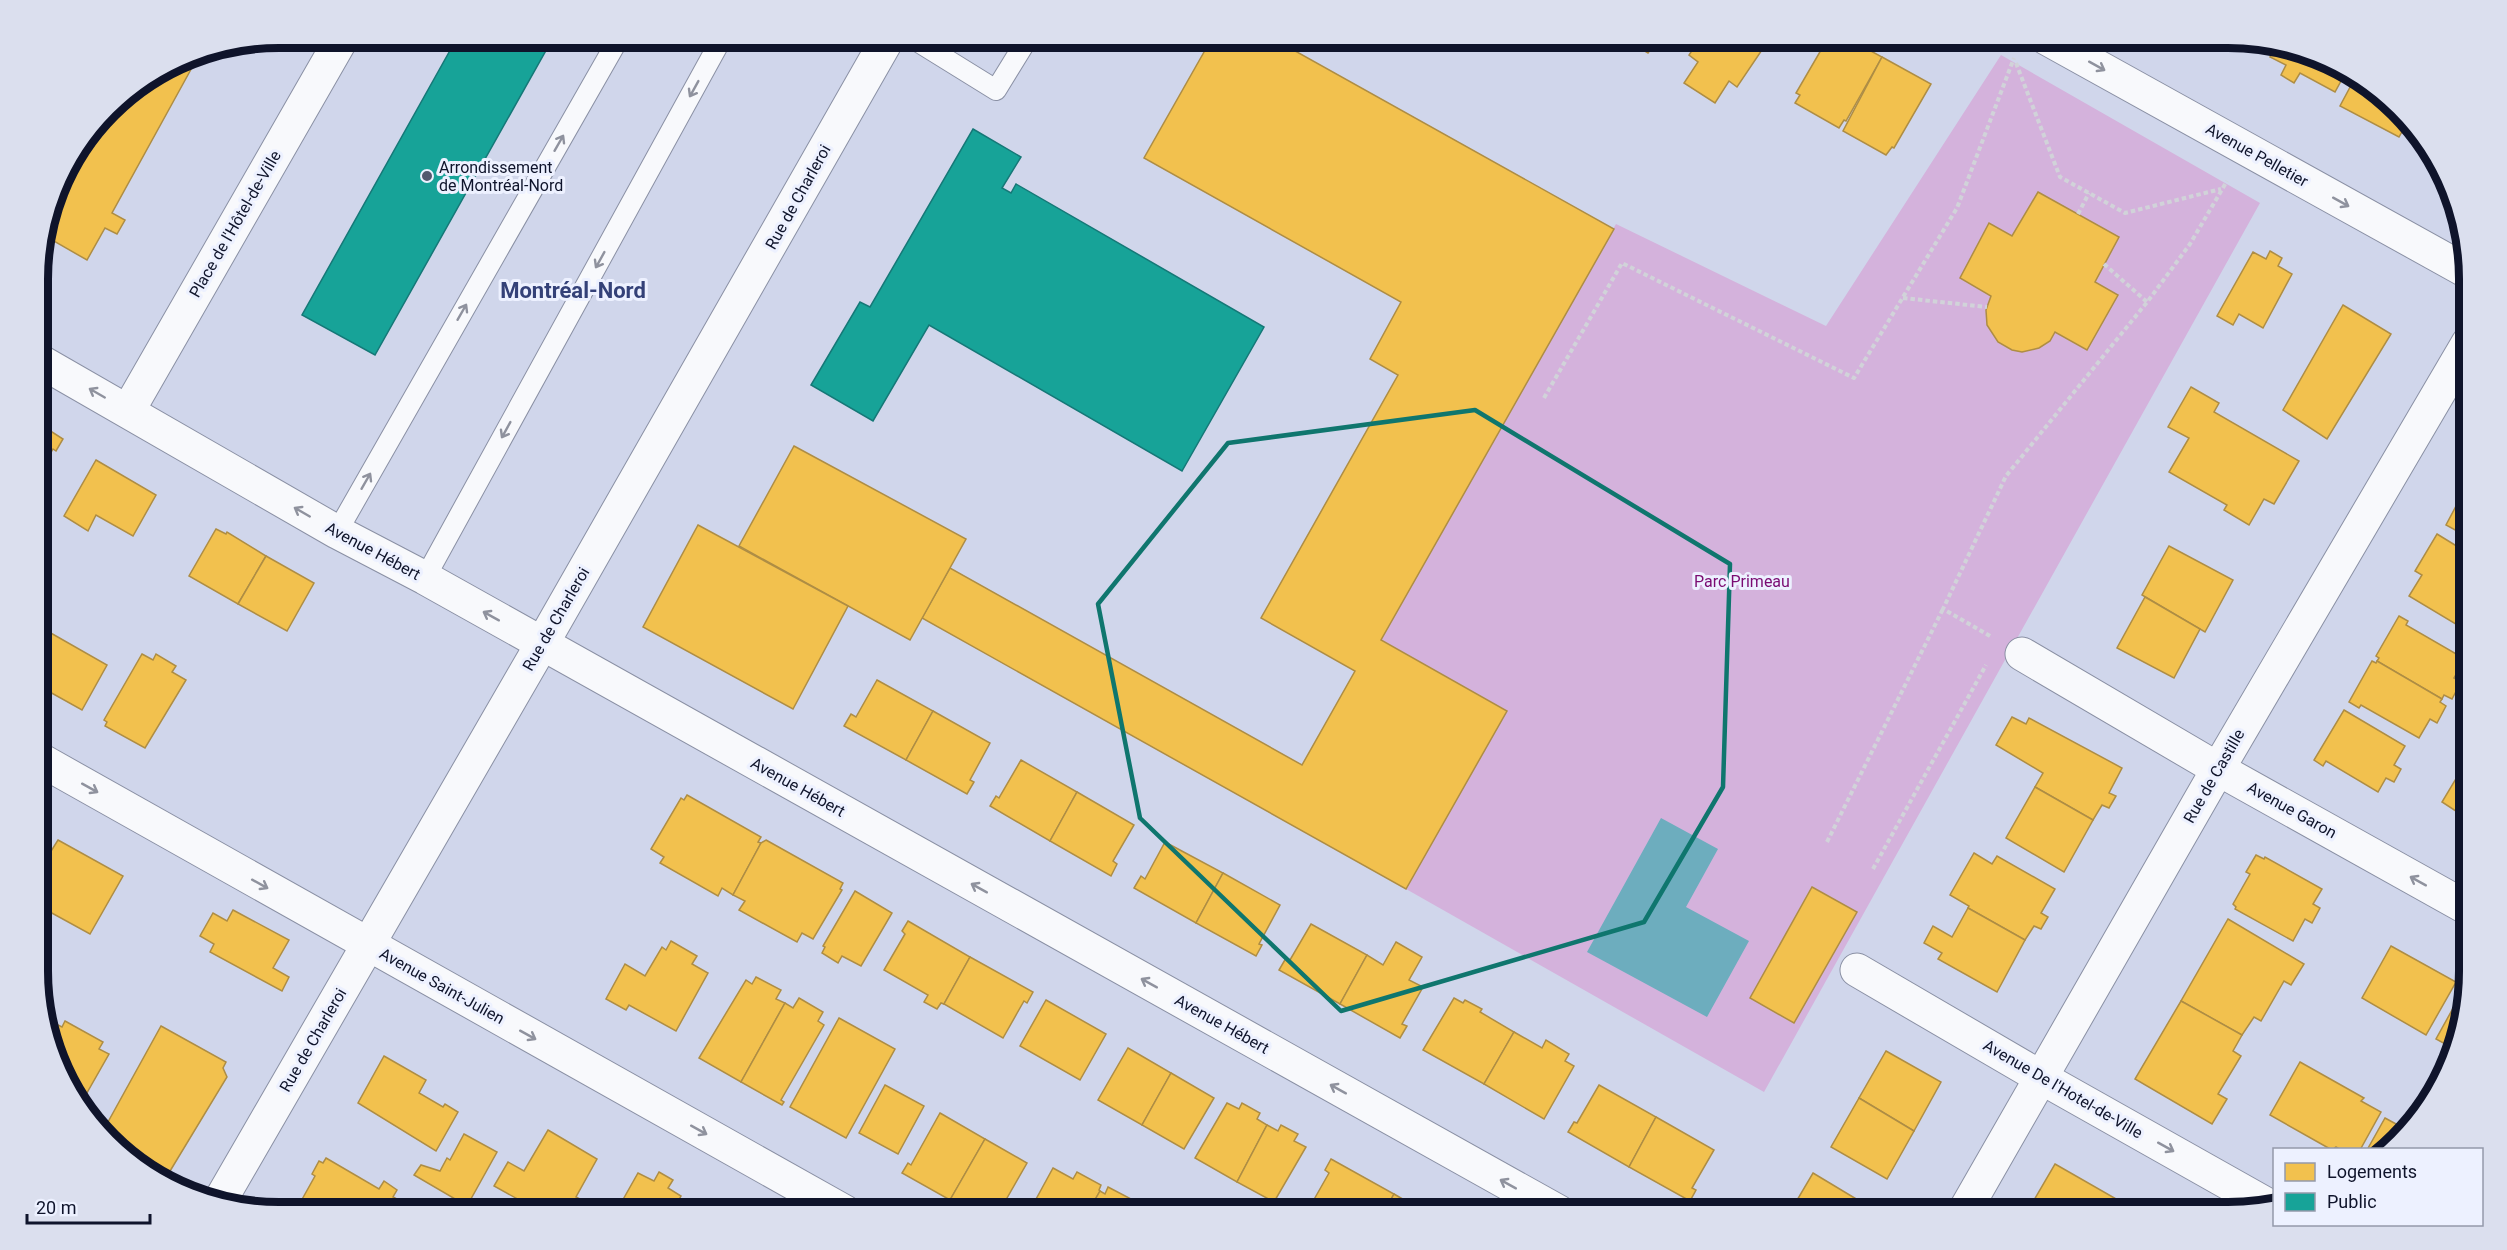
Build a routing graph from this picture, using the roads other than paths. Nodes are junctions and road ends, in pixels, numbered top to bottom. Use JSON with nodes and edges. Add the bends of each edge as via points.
{"nodes":[{"id":1,"x":336,"y":48,"type":"edge"},
{"id":2,"x":613,"y":48,"type":"edge"},
{"id":3,"x":716,"y":48,"type":"edge"},
{"id":4,"x":882,"y":48,"type":"edge"},
{"id":5,"x":928,"y":48,"type":"edge"},
{"id":6,"x":1022,"y":48,"type":"edge"},
{"id":7,"x":2064,"y":48,"type":"edge"},
{"id":8,"x":2459,"y":267,"type":"edge"},
{"id":9,"x":2459,"y":358,"type":"edge"},
{"id":10,"x":48,"y":366,"type":"edge"},
{"id":11,"x":128,"y":411,"type":"junction"},
{"id":12,"x":337,"y":532,"type":"junction"},
{"id":13,"x":425,"y":578,"type":"junction"},
{"id":14,"x":542,"y":644,"type":"junction"},
{"id":15,"x":2011,"y":647,"type":"road end"},
{"id":16,"x":48,"y":764,"type":"edge"},
{"id":17,"x":2218,"y":769,"type":"junction"},
{"id":18,"x":2459,"y":903,"type":"edge"},
{"id":19,"x":368,"y":944,"type":"junction"},
{"id":20,"x":1857,"y":970,"type":"dead end"},
{"id":21,"x":2042,"y":1078,"type":"junction"},
{"id":22,"x":223,"y":1195,"type":"edge"},
{"id":23,"x":2258,"y":1200,"type":"edge"},
{"id":24,"x":827,"y":1202,"type":"edge"},
{"id":25,"x":1541,"y":1202,"type":"edge"},
{"id":26,"x":1970,"y":1202,"type":"edge"}],
"edges":[{"from":1,"to":11,"type":"street","name":"Place de l'Hôtel-de-Ville"},
{"from":12,"to":2,"type":"lane","one_way":true},
{"from":3,"to":13,"type":"lane","one_way":true},
{"from":4,"to":14,"type":"street","name":"Rue de Charleroi"},
{"from":5,"to":6,"type":"lane","via":[[996,90]]},
{"from":7,"to":8,"type":"street","name":"Avenue Pelletier","one_way":true},
{"from":9,"to":17,"type":"street","name":"Rue de Castille"},
{"from":11,"to":10,"type":"street","name":"Avenue Hébert","one_way":true},
{"from":12,"to":11,"type":"street","name":"Avenue Hébert","one_way":true},
{"from":12,"to":13,"type":"street","name":"Avenue Hébert"},
{"from":14,"to":13,"type":"street","name":"Avenue Hébert","one_way":true},
{"from":14,"to":19,"type":"street","name":"Rue de Charleroi"},
{"from":25,"to":14,"type":"street","name":"Avenue Hébert","one_way":true},
{"from":15,"to":17,"type":"street","name":"Avenue Garon"},
{"from":16,"to":19,"type":"street","name":"Avenue Saint-Julien","one_way":true},
{"from":18,"to":17,"type":"street","name":"Avenue Garon","one_way":true},
{"from":17,"to":21,"type":"street","name":"Rue de Castille"},
{"from":19,"to":22,"type":"street","name":"Rue de Charleroi"},
{"from":19,"to":24,"type":"street","name":"Avenue Saint-Julien","one_way":true},
{"from":20,"to":21,"type":"street","name":"Avenue De l'Hotel-de-Ville"},
{"from":21,"to":23,"type":"street","name":"Avenue De l'Hotel-de-Ville","one_way":true},
{"from":21,"to":26,"type":"street","name":"Rue de Castille"}]}
